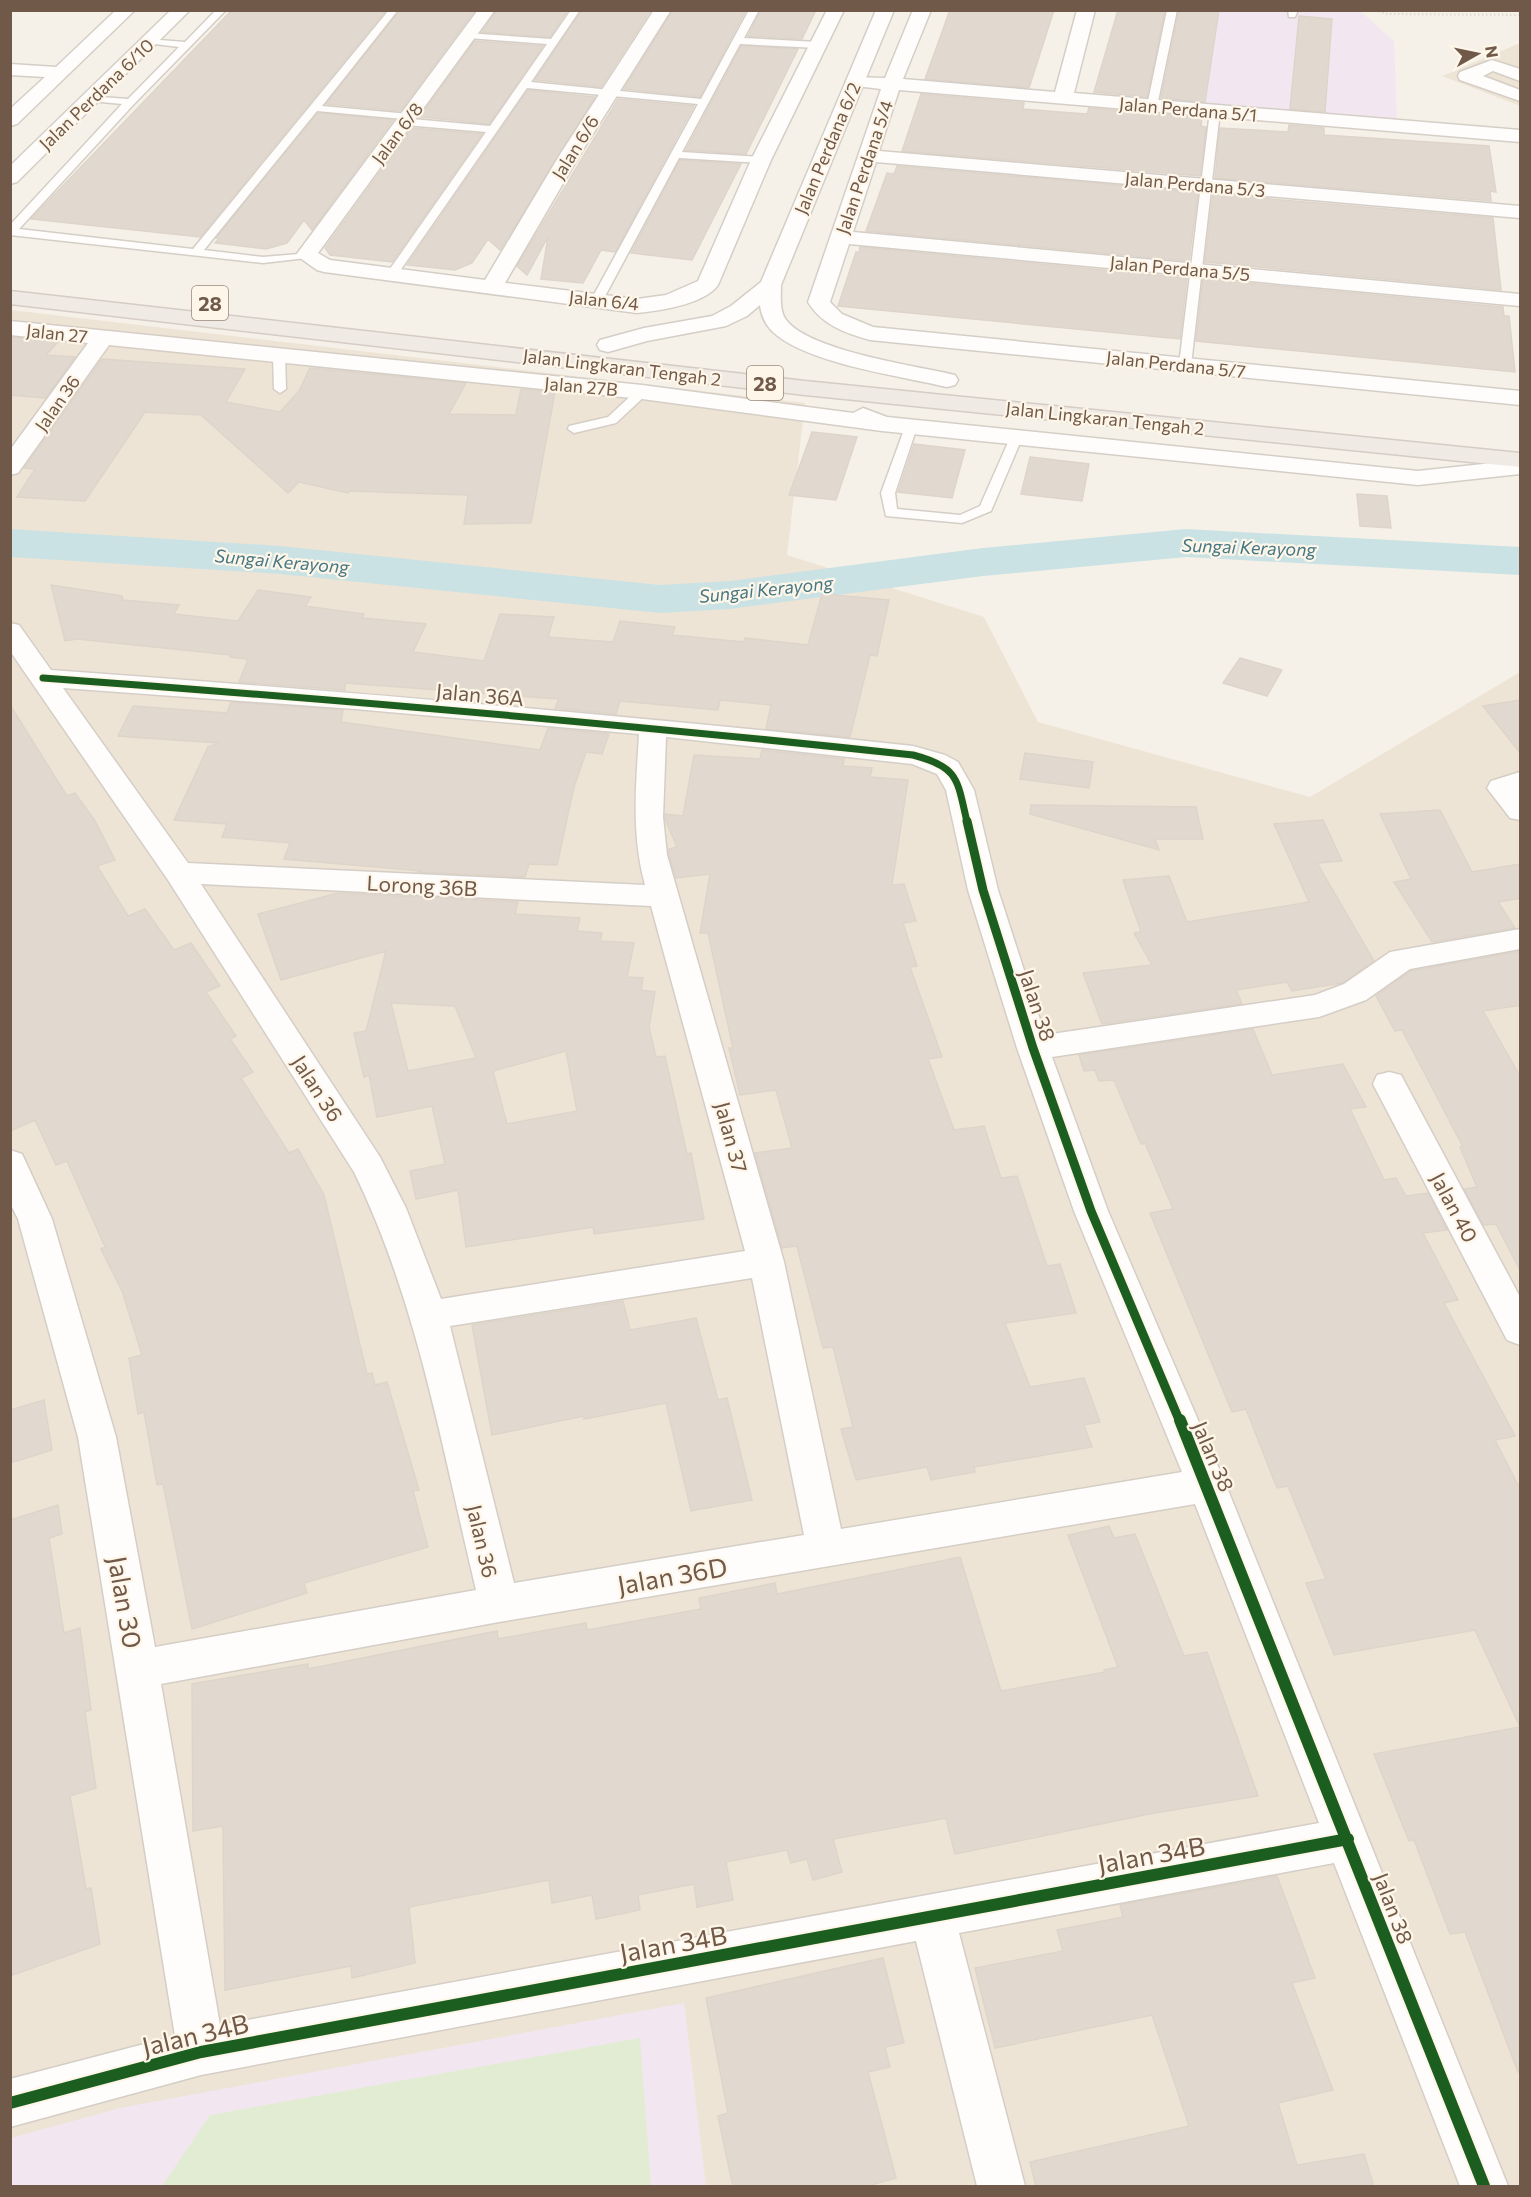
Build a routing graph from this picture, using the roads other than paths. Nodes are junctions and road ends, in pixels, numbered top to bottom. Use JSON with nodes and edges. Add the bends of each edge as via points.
{"nodes":[{"id":1,"x":127,"y":10,"type":"edge"},
{"id":2,"x":182,"y":10,"type":"edge"},
{"id":3,"x":222,"y":10,"type":"edge"},
{"id":4,"x":394,"y":10,"type":"edge"},
{"id":5,"x":487,"y":10,"type":"edge"},
{"id":6,"x":576,"y":10,"type":"edge"},
{"id":7,"x":663,"y":10,"type":"edge"},
{"id":8,"x":754,"y":10,"type":"edge"},
{"id":9,"x":836,"y":10,"type":"edge"},
{"id":10,"x":885,"y":10,"type":"edge"},
{"id":11,"x":922,"y":10,"type":"edge"},
{"id":12,"x":1086,"y":10,"type":"edge"},
{"id":13,"x":1172,"y":10,"type":"edge"},
{"id":14,"x":469,"y":35,"type":"junction"},
{"id":15,"x":150,"y":41,"type":"junction"},
{"id":16,"x":737,"y":41,"type":"junction"},
{"id":17,"x":555,"y":42,"type":"junction"},
{"id":18,"x":187,"y":45,"type":"junction"},
{"id":19,"x":818,"y":45,"type":"junction"},
{"id":20,"x":10,"y":69,"type":"edge"},
{"id":21,"x":59,"y":73,"type":"junction"},
{"id":22,"x":1521,"y":75,"type":"edge"},
{"id":23,"x":855,"y":81,"type":"junction"},
{"id":24,"x":892,"y":84,"type":"junction"},
{"id":25,"x":525,"y":86,"type":"junction"},
{"id":26,"x":609,"y":93,"type":"junction"},
{"id":27,"x":1521,"y":96,"type":"edge"},
{"id":28,"x":91,"y":98,"type":"junction"},
{"id":29,"x":1063,"y":98,"type":"junction"},
{"id":30,"x":130,"y":102,"type":"junction"},
{"id":31,"x":704,"y":102,"type":"junction"},
{"id":32,"x":1152,"y":106,"type":"junction"},
{"id":33,"x":315,"y":108,"type":"junction"},
{"id":34,"x":1215,"y":111,"type":"junction"},
{"id":35,"x":407,"y":119,"type":"junction"},
{"id":36,"x":10,"y":120,"type":"edge"},
{"id":37,"x":494,"y":130,"type":"junction"},
{"id":38,"x":1519,"y":136,"type":"edge"},
{"id":39,"x":675,"y":155,"type":"junction"},
{"id":40,"x":869,"y":156,"type":"junction"},
{"id":41,"x":1521,"y":159,"type":"edge"},
{"id":42,"x":762,"y":160,"type":"junction"},
{"id":43,"x":10,"y":178,"type":"edge"},
{"id":44,"x":1206,"y":185,"type":"junction"},
{"id":45,"x":1521,"y":212,"type":"edge"},
{"id":46,"x":11,"y":232,"type":"edge"},
{"id":47,"x":840,"y":237,"type":"junction"},
{"id":48,"x":196,"y":253,"type":"junction"},
{"id":49,"x":306,"y":255,"type":"junction"},
{"id":50,"x":1196,"y":270,"type":"junction"},
{"id":51,"x":391,"y":276,"type":"junction"},
{"id":52,"x":10,"y":279,"type":"edge"},
{"id":53,"x":770,"y":285,"type":"junction"},
{"id":54,"x":492,"y":287,"type":"junction"},
{"id":55,"x":10,"y":297,"type":"edge"},
{"id":56,"x":597,"y":300,"type":"junction"},
{"id":57,"x":1521,"y":300,"type":"edge"},
{"id":58,"x":834,"y":320,"type":"joint"},
{"id":59,"x":10,"y":328,"type":"edge"},
{"id":60,"x":103,"y":338,"type":"junction"},
{"id":61,"x":608,"y":345,"type":"junction"},
{"id":62,"x":702,"y":355,"type":"dead end"},
{"id":63,"x":279,"y":356,"type":"junction"},
{"id":64,"x":1185,"y":365,"type":"junction"},
{"id":65,"x":806,"y":377,"type":"junction"},
{"id":66,"x":947,"y":380,"type":"junction"},
{"id":67,"x":970,"y":382,"type":"dead end"},
{"id":68,"x":280,"y":389,"type":"dead end"},
{"id":69,"x":642,"y":392,"type":"junction"},
{"id":70,"x":1521,"y":398,"type":"edge"},
{"id":71,"x":1169,"y":403,"type":"dead end"},
{"id":72,"x":882,"y":424,"type":"junction"},
{"id":73,"x":911,"y":427,"type":"junction"},
{"id":74,"x":574,"y":429,"type":"dead end"},
{"id":75,"x":1016,"y":438,"type":"junction"},
{"id":76,"x":1521,"y":439,"type":"edge"},
{"id":77,"x":1521,"y":460,"type":"edge"},
{"id":78,"x":1521,"y":467,"type":"edge"},
{"id":79,"x":10,"y":468,"type":"edge"},
{"id":80,"x":10,"y":631,"type":"edge"},
{"id":81,"x":43,"y":678,"type":"junction"},
{"id":82,"x":653,"y":726,"type":"junction"},
{"id":83,"x":913,"y":755,"type":"joint"},
{"id":84,"x":1521,"y":781,"type":"edge"},
{"id":85,"x":1521,"y":811,"type":"edge"},
{"id":86,"x":179,"y":873,"type":"junction"},
{"id":87,"x":665,"y":896,"type":"junction"},
{"id":88,"x":1521,"y":939,"type":"edge"},
{"id":89,"x":1033,"y":1048,"type":"junction"},
{"id":90,"x":1389,"y":1084,"type":"dead end"},
{"id":91,"x":10,"y":1163,"type":"edge"},
{"id":92,"x":23,"y":1223,"type":"edge"},
{"id":93,"x":766,"y":1262,"type":"junction"},
{"id":94,"x":429,"y":1315,"type":"junction"},
{"id":95,"x":1521,"y":1330,"type":"edge"},
{"id":96,"x":1207,"y":1485,"type":"junction"},
{"id":97,"x":826,"y":1549,"type":"junction"},
{"id":98,"x":499,"y":1604,"type":"junction"},
{"id":99,"x":138,"y":1669,"type":"junction"},
{"id":100,"x":1348,"y":1839,"type":"junction"},
{"id":101,"x":932,"y":1916,"type":"junction"},
{"id":102,"x":201,"y":2052,"type":"junction"},
{"id":103,"x":10,"y":2103,"type":"edge"},
{"id":104,"x":1001,"y":2187,"type":"edge"},
{"id":105,"x":1484,"y":2187,"type":"edge"}],
"edges":[{"from":1,"to":21,"type":"street"},
{"from":2,"to":15,"type":"street","name":"Jalan Perdana 6/10"},
{"from":3,"to":18,"type":"lane"},
{"from":4,"to":33,"type":"lane"},
{"from":5,"to":14,"type":"street","name":"Jalan 6/8"},
{"from":6,"to":17,"type":"lane"},
{"from":7,"to":26,"type":"street","name":"Jalan 6/6"},
{"from":8,"to":16,"type":"lane"},
{"from":9,"to":19,"type":"street","name":"Jalan 6/4"},
{"from":10,"to":23,"type":"street","name":"Jalan Perdana 6/2"},
{"from":11,"to":24,"type":"street","name":"Jalan Perdana 5/4"},
{"from":12,"to":29,"type":"street"},
{"from":13,"to":32,"type":"lane"},
{"from":14,"to":17,"type":"lane"},
{"from":14,"to":35,"type":"street","name":"Jalan 6/8"},
{"from":15,"to":18,"type":"lane"},
{"from":15,"to":28,"type":"street","name":"Jalan Perdana 6/10"},
{"from":16,"to":19,"type":"lane"},
{"from":16,"to":31,"type":"lane"},
{"from":17,"to":25,"type":"lane"},
{"from":18,"to":30,"type":"lane"},
{"from":19,"to":42,"type":"street","name":"Jalan 6/4"},
{"from":20,"to":21,"type":"street"},
{"from":21,"to":36,"type":"street"},
{"from":22,"to":27,"type":"street","via":[[1492,65],[1467,76]]},
{"from":23,"to":24,"type":"street","name":"Jalan Perdana 5/1"},
{"from":23,"to":53,"type":"street","name":"Jalan Perdana 6/2"},
{"from":24,"to":29,"type":"street","name":"Jalan Perdana 5/1"},
{"from":24,"to":40,"type":"street","name":"Jalan Perdana 5/4"},
{"from":25,"to":26,"type":"lane"},
{"from":25,"to":37,"type":"lane"},
{"from":26,"to":31,"type":"lane"},
{"from":26,"to":54,"type":"street","name":"Jalan 6/6"},
{"from":28,"to":30,"type":"lane"},
{"from":28,"to":43,"type":"street","name":"Jalan Perdana 6/10"},
{"from":29,"to":32,"type":"street","name":"Jalan Perdana 5/1"},
{"from":30,"to":46,"type":"lane"},
{"from":31,"to":39,"type":"lane"},
{"from":32,"to":34,"type":"street","name":"Jalan Perdana 5/1"},
{"from":33,"to":35,"type":"lane"},
{"from":33,"to":48,"type":"lane"},
{"from":34,"to":38,"type":"street","name":"Jalan Perdana 5/1"},
{"from":34,"to":44,"type":"lane"},
{"from":35,"to":37,"type":"lane"},
{"from":35,"to":49,"type":"street","name":"Jalan 6/8"},
{"from":37,"to":51,"type":"lane"},
{"from":38,"to":41,"type":"street"},
{"from":39,"to":42,"type":"lane"},
{"from":39,"to":56,"type":"lane"},
{"from":40,"to":44,"type":"street","name":"Jalan Perdana 5/3"},
{"from":40,"to":47,"type":"street","name":"Jalan Perdana 5/4"},
{"from":42,"to":56,"type":"street","name":"Jalan 6/4","via":[[707,285],[655,305]]},
{"from":44,"to":45,"type":"street","name":"Jalan Perdana 5/3"},
{"from":44,"to":50,"type":"lane"},
{"from":46,"to":48,"type":"lane"},
{"from":47,"to":50,"type":"street","name":"Jalan Perdana 5/5"},
{"from":47,"to":58,"type":"street","name":"Jalan Perdana 5/4","via":[[819,302]]},
{"from":48,"to":49,"type":"lane","via":[[263,260]]},
{"from":49,"to":51,"type":"street","name":"Jalan 6/4","via":[[324,266]]},
{"from":50,"to":57,"type":"street","name":"Jalan Perdana 5/5"},
{"from":50,"to":64,"type":"lane"},
{"from":51,"to":54,"type":"street","name":"Jalan 6/4"},
{"from":52,"to":61,"type":"highway","name":"Jalan Lingkaran Tengah 2","number":"28"},
{"from":53,"to":61,"type":"street","name":"Jalan Perdana 6/2","via":[[739,311],[718,321]]},
{"from":53,"to":66,"type":"street","name":"Jalan Perdana 6/2","via":[[770,310],[780,328],[798,341],[820,350]]},
{"from":54,"to":56,"type":"street","name":"Jalan 6/4"},
{"from":55,"to":65,"type":"highway","name":"Jalan Lingkaran Tengah 2","number":"28"},
{"from":58,"to":64,"type":"street","name":"Jalan Perdana 5/7","via":[[870,333]]},
{"from":59,"to":60,"type":"street","name":"Jalan 27"},
{"from":60,"to":63,"type":"street","name":"Jalan 27"},
{"from":60,"to":79,"type":"street","name":"Jalan 36"},
{"from":61,"to":62,"type":"highway","name":"Jalan Lingkaran Tengah 2","number":"28"},
{"from":63,"to":68,"type":"lane"},
{"from":63,"to":69,"type":"street","name":"Jalan 27B"},
{"from":64,"to":70,"type":"street","name":"Jalan Perdana 5/7"},
{"from":65,"to":66,"type":"highway","name":"Jalan Lingkaran Tengah 2","number":"28"},
{"from":65,"to":72,"type":"street"},
{"from":65,"to":77,"type":"highway","name":"Jalan Lingkaran Tengah 2","number":"28"},
{"from":66,"to":67,"type":"highway","name":"Jalan Lingkaran Tengah 2","number":"28"},
{"from":69,"to":72,"type":"street","name":"Jalan 27B"},
{"from":69,"to":74,"type":"lane","via":[[612,420]]},
{"from":71,"to":76,"type":"highway","name":"Jalan Lingkaran Tengah 2"},
{"from":72,"to":73,"type":"street","name":"Jalan 27B"},
{"from":73,"to":75,"type":"street","name":"Jalan 27B"},
{"from":73,"to":75,"type":"lane","via":[[888,493],[891,513],[962,519],[986,508]]},
{"from":75,"to":78,"type":"street","name":"Jalan 27B","via":[[1418,478]]},
{"from":80,"to":81,"type":"street","name":"Jalan 36"},
{"from":81,"to":82,"type":"street","name":"Jalan 36A"},
{"from":81,"to":86,"type":"street","name":"Jalan 36"},
{"from":82,"to":83,"type":"street","name":"Jalan 36A"},
{"from":82,"to":87,"type":"street","name":"Jalan 37","via":[[649,817],[652,855]]},
{"from":83,"to":89,"type":"street","name":"Jalan 38","via":[[948,768],[960,790],[983,890]]},
{"from":84,"to":85,"type":"street","via":[[1502,788]]},
{"from":86,"to":87,"type":"street","name":"Lorong 36B"},
{"from":86,"to":94,"type":"street","name":"Jalan 36","via":[[368,1166],[389,1208]]},
{"from":87,"to":93,"type":"street","name":"Jalan 37"},
{"from":88,"to":89,"type":"street","via":[[1401,960],[1355,992],[1319,1006]]},
{"from":89,"to":96,"type":"street","name":"Jalan 38","via":[[1091,1211]]},
{"from":90,"to":95,"type":"street","name":"Jalan 40"},
{"from":91,"to":92,"type":"street","name":"Jalan 30"},
{"from":92,"to":99,"type":"street","name":"Jalan 30","via":[[97,1437]]},
{"from":93,"to":94,"type":"street"},
{"from":93,"to":97,"type":"street","name":"Jalan 37"},
{"from":94,"to":98,"type":"street","name":"Jalan 36"},
{"from":96,"to":97,"type":"street","name":"Jalan 36D"},
{"from":96,"to":100,"type":"street","name":"Jalan 38"},
{"from":97,"to":98,"type":"street","name":"Jalan 36D"},
{"from":98,"to":99,"type":"street","name":"Jalan 36D"},
{"from":99,"to":102,"type":"street","name":"Jalan 30"},
{"from":100,"to":101,"type":"street","name":"Jalan 34B"},
{"from":100,"to":105,"type":"street","name":"Jalan 38"},
{"from":101,"to":102,"type":"street","name":"Jalan 34B"},
{"from":101,"to":104,"type":"street"},
{"from":102,"to":103,"type":"street","name":"Jalan 34B"}]}
